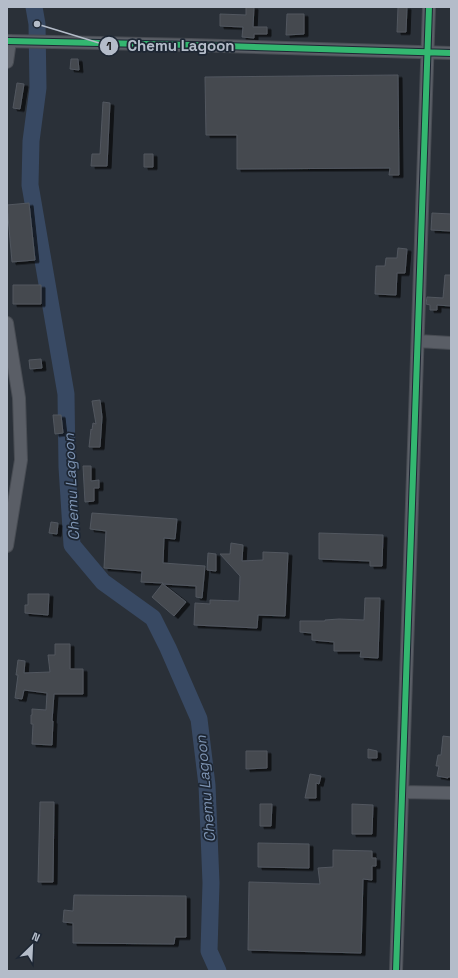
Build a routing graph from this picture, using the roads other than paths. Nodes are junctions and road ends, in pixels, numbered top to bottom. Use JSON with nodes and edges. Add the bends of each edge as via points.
{"nodes":[{"id":1,"x":429,"y":7,"type":"edge"},
{"id":2,"x":8,"y":41,"type":"edge"},
{"id":3,"x":427,"y":53,"type":"junction"},
{"id":4,"x":451,"y":54,"type":"edge"},
{"id":5,"x":7,"y":62,"type":"edge"},
{"id":6,"x":7,"y":323,"type":"edge"},
{"id":7,"x":418,"y":341,"type":"junction"},
{"id":8,"x":451,"y":343,"type":"edge"},
{"id":9,"x":7,"y":546,"type":"edge"},
{"id":10,"x":402,"y":792,"type":"junction"},
{"id":11,"x":451,"y":793,"type":"edge"},
{"id":12,"x":396,"y":971,"type":"edge"}],
"edges":[{"from":1,"to":3,"type":"street"},
{"from":2,"to":3,"type":"street"},
{"from":2,"to":5,"type":"street"},
{"from":3,"to":4,"type":"street"},
{"from":3,"to":7,"type":"street"},
{"from":6,"to":9,"type":"street","via":[[19,398],[21,460]]},
{"from":7,"to":8,"type":"street"},
{"from":7,"to":10,"type":"street"},
{"from":10,"to":11,"type":"street"},
{"from":10,"to":12,"type":"street"}]}
